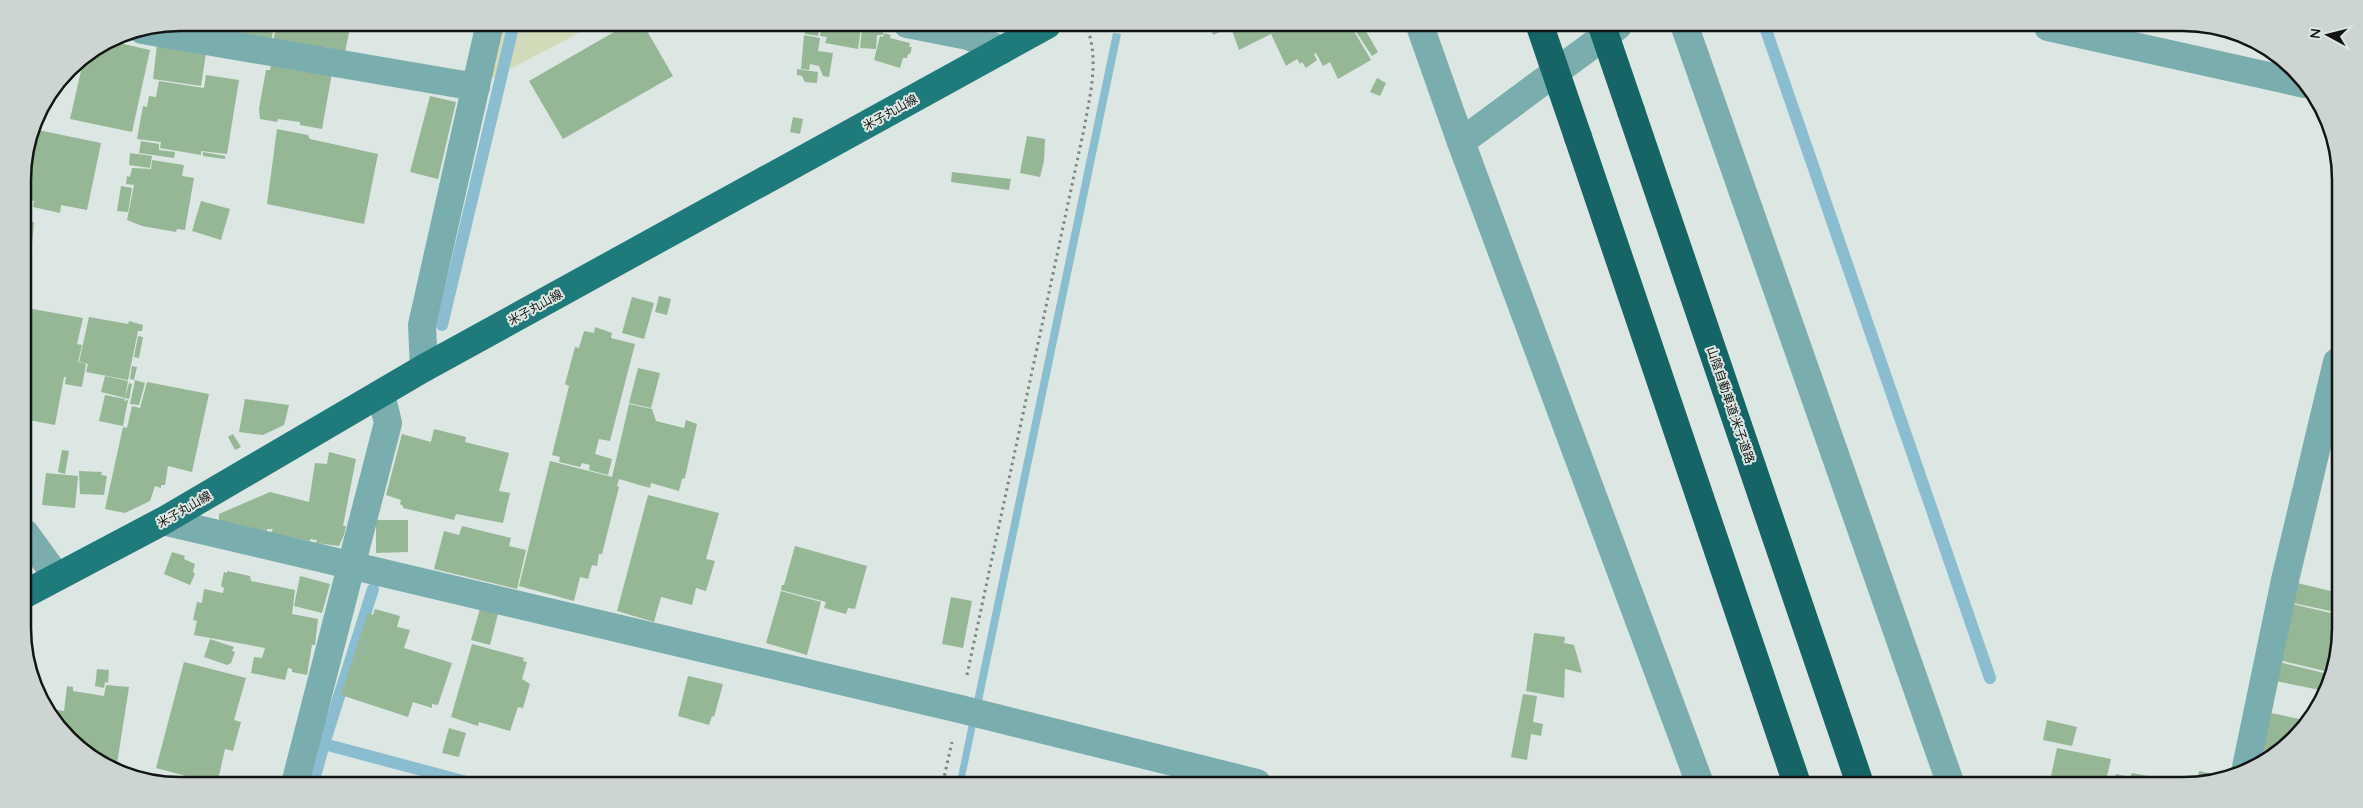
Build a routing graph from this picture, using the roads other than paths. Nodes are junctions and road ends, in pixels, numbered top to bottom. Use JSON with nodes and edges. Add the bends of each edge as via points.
{"nodes":[{"id":1,"x":1422,"y":31,"type":"edge"},
{"id":2,"x":1542,"y":31,"type":"edge"},
{"id":3,"x":1604,"y":31,"type":"edge"},
{"id":4,"x":1611,"y":31,"type":"edge"},
{"id":5,"x":1687,"y":31,"type":"edge"},
{"id":6,"x":2062,"y":31,"type":"edge"},
{"id":7,"x":488,"y":32,"type":"edge"},
{"id":8,"x":946,"y":32,"type":"edge"},
{"id":9,"x":1035,"y":32,"type":"edge"},
{"id":10,"x":160,"y":33,"type":"edge"},
{"id":11,"x":1002,"y":50,"type":"junction"},
{"id":12,"x":2295,"y":82,"type":"edge"},
{"id":13,"x":476,"y":87,"type":"junction"},
{"id":14,"x":1461,"y":142,"type":"junction"},
{"id":15,"x":424,"y":368,"type":"junction"},
{"id":16,"x":2332,"y":379,"type":"edge"},
{"id":17,"x":381,"y":394,"type":"junction"},
{"id":18,"x":163,"y":521,"type":"junction"},
{"id":19,"x":31,"y":541,"type":"edge"},
{"id":20,"x":352,"y":567,"type":"junction"},
{"id":21,"x":58,"y":577,"type":"junction"},
{"id":22,"x":31,"y":591,"type":"edge"},
{"id":23,"x":2247,"y":762,"type":"edge"},
{"id":24,"x":1231,"y":776,"type":"edge"},
{"id":25,"x":1697,"y":776,"type":"edge"},
{"id":26,"x":1794,"y":776,"type":"edge"},
{"id":27,"x":1857,"y":776,"type":"edge"},
{"id":28,"x":1948,"y":776,"type":"edge"},
{"id":29,"x":297,"y":777,"type":"edge"}],
"edges":[{"from":1,"to":14,"type":"street"},
{"from":2,"to":26,"type":"highway","bridge":true},
{"from":3,"to":27,"type":"highway","name":"山陰自動車道;米子道路","bridge":true},
{"from":4,"to":14,"type":"street"},
{"from":5,"to":28,"type":"street"},
{"from":6,"to":12,"type":"street"},
{"from":7,"to":13,"type":"street"},
{"from":8,"to":11,"type":"street","via":[[968,36]]},
{"from":9,"to":11,"type":"main road","name":"米子丸山線"},
{"from":10,"to":13,"type":"street"},
{"from":11,"to":15,"type":"main road","name":"米子丸山線"},
{"from":13,"to":15,"type":"street","via":[[422,325]]},
{"from":14,"to":25,"type":"street"},
{"from":15,"to":17,"type":"main road","name":"米子丸山線"},
{"from":16,"to":23,"type":"street"},
{"from":17,"to":18,"type":"main road","name":"米子丸山線"},
{"from":17,"to":20,"type":"street","via":[[388,423]]},
{"from":18,"to":20,"type":"street"},
{"from":18,"to":21,"type":"main road","name":"米子丸山線"},
{"from":19,"to":21,"type":"street"},
{"from":20,"to":24,"type":"street","via":[[960,709]]},
{"from":20,"to":29,"type":"street"},
{"from":21,"to":22,"type":"main road","name":"米子丸山線"}]}
